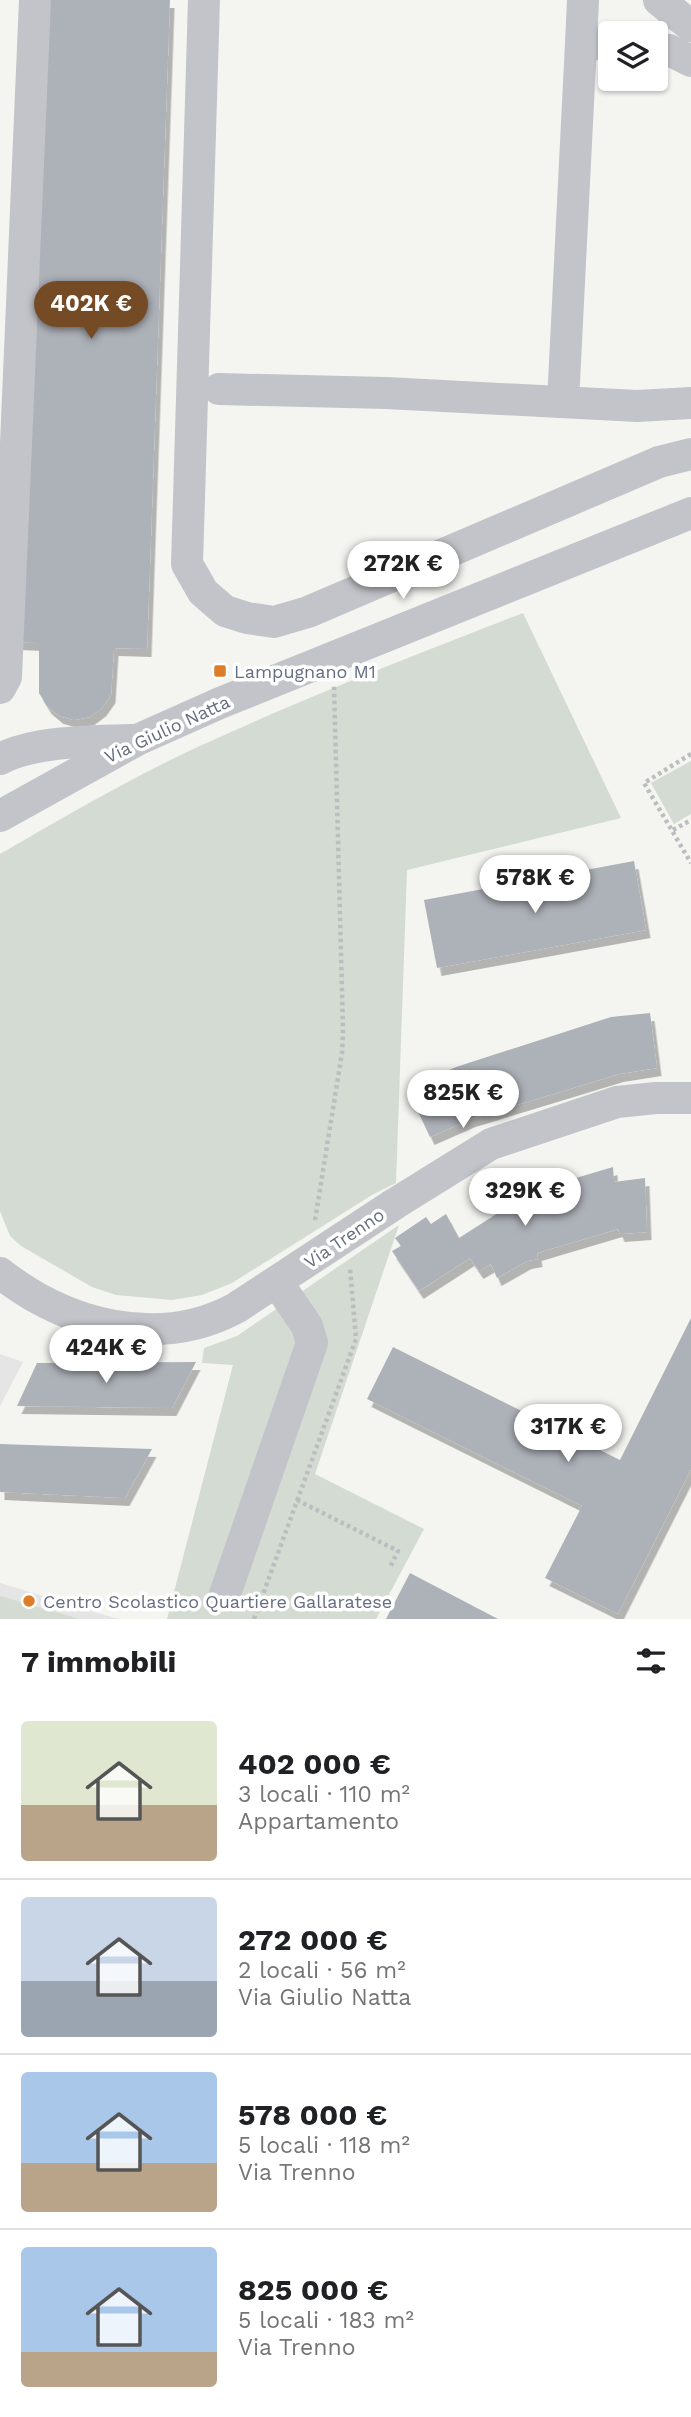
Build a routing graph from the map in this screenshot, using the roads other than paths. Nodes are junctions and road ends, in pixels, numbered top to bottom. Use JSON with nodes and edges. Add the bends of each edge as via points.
{"nodes":[{"id":1,"x":35,"y":0,"type":"edge"},
{"id":2,"x":204,"y":0,"type":"edge"},
{"id":3,"x":583,"y":0,"type":"edge"},
{"id":4,"x":659,"y":0,"type":"edge"},
{"id":5,"x":691,"y":26,"type":"edge"},
{"id":6,"x":596,"y":44,"type":"edge"},
{"id":7,"x":668,"y":50,"type":"edge"},
{"id":8,"x":691,"y":61,"type":"edge"},
{"id":9,"x":219,"y":389,"type":"dead end"},
{"id":10,"x":563,"y":402,"type":"junction"},
{"id":11,"x":691,"y":403,"type":"edge"},
{"id":12,"x":691,"y":442,"type":"edge"},
{"id":13,"x":691,"y":454,"type":"edge"},
{"id":14,"x":659,"y":462,"type":"junction"},
{"id":15,"x":691,"y":513,"type":"edge"},
{"id":16,"x":3,"y":639,"type":"edge"},
{"id":17,"x":0,"y":688,"type":"edge"},
{"id":18,"x":137,"y":740,"type":"junction"},
{"id":19,"x":0,"y":759,"type":"edge"},
{"id":20,"x":0,"y":816,"type":"edge"},
{"id":21,"x":691,"y":1098,"type":"edge"},
{"id":22,"x":0,"y":1273,"type":"edge"},
{"id":23,"x":277,"y":1282,"type":"junction"},
{"id":24,"x":225,"y":1594,"type":"dead end"}],
"edges":[{"from":1,"to":16,"type":"street"},
{"from":2,"to":14,"type":"street","via":[[187,564],[203,592],[225,611],[274,622],[308,612]]},
{"from":3,"to":6,"type":"street"},
{"from":4,"to":5,"type":"street"},
{"from":6,"to":10,"type":"street"},
{"from":7,"to":8,"type":"street"},
{"from":9,"to":10,"type":"street"},
{"from":10,"to":11,"type":"street"},
{"from":12,"to":14,"type":"street"},
{"from":13,"to":14,"type":"street"},
{"from":15,"to":18,"type":"street","name":"Via Giulio Natta"},
{"from":16,"to":17,"type":"street","via":[[6,677]]},
{"from":18,"to":19,"type":"street","via":[[74,742],[12,752]]},
{"from":18,"to":20,"type":"street","name":"Via Giulio Natta"},
{"from":21,"to":23,"type":"street","name":"Via Trenno","via":[[617,1102],[506,1137]]},
{"from":22,"to":23,"type":"street","name":"Via Trenno","via":[[80,1319],[135,1329],[212,1320]]},
{"from":23,"to":24,"type":"street","via":[[307,1326],[312,1342]]}]}
